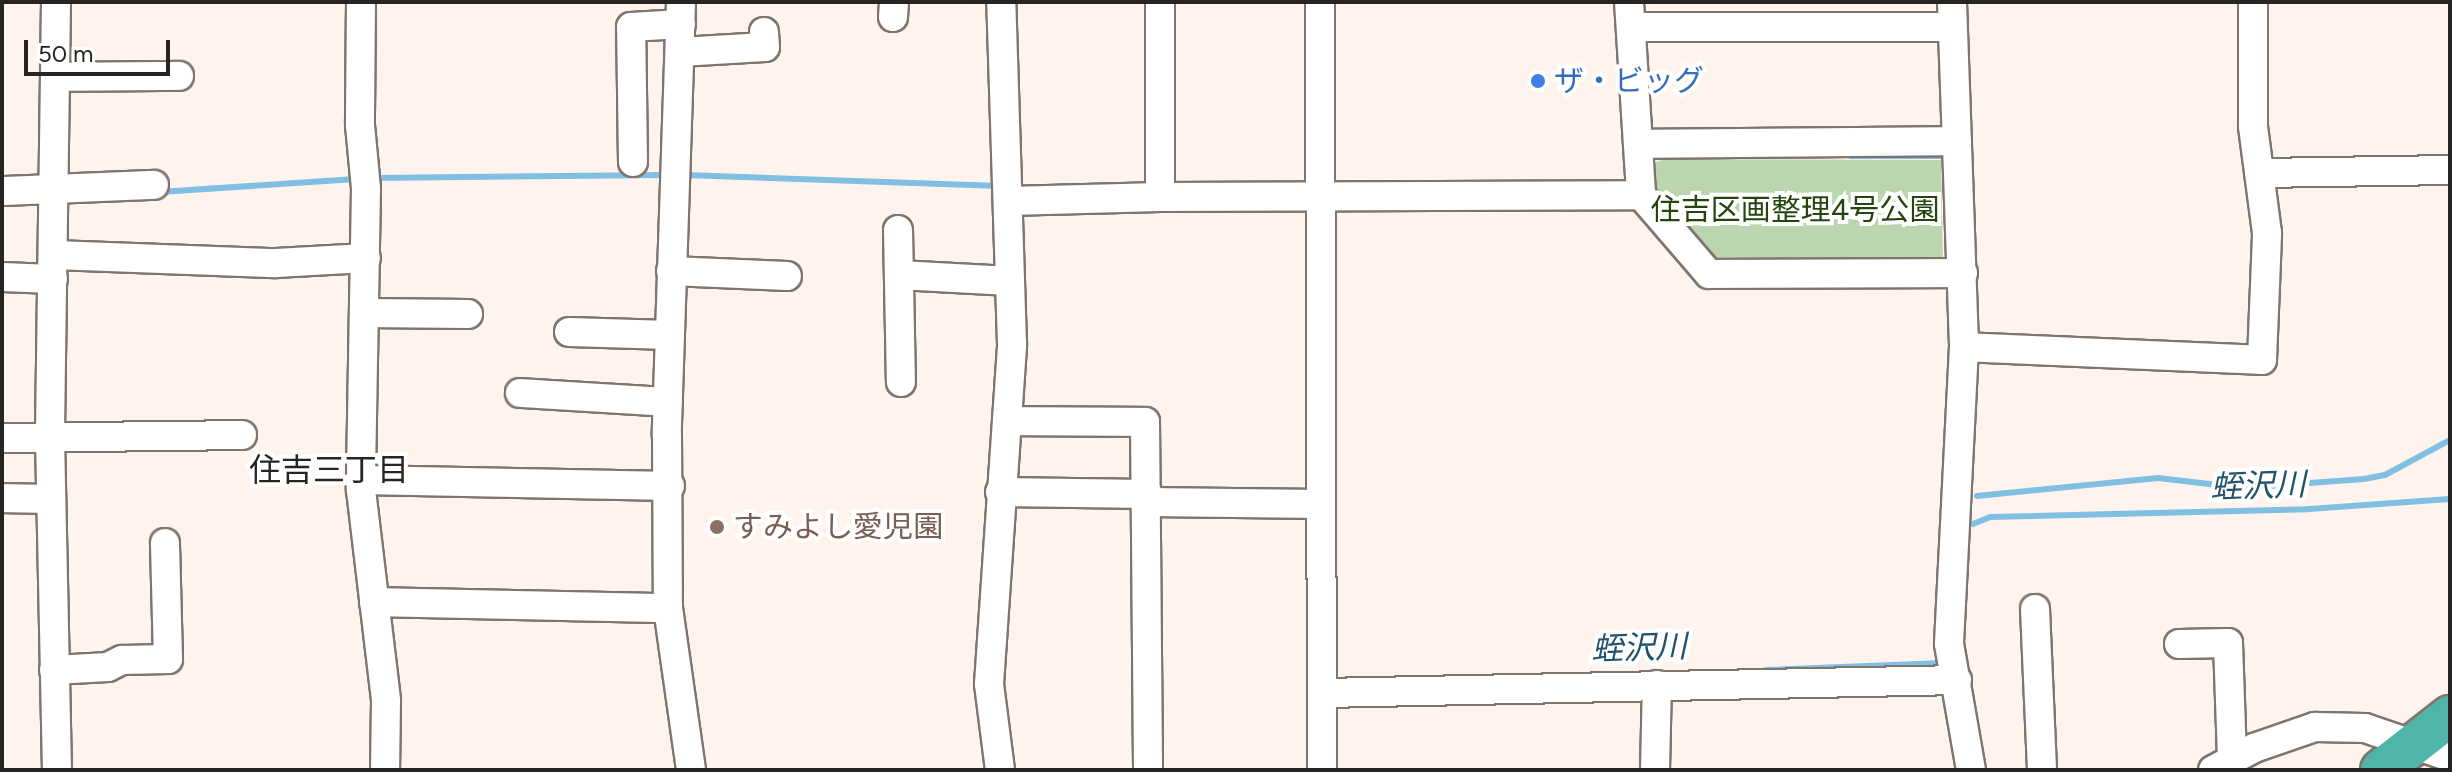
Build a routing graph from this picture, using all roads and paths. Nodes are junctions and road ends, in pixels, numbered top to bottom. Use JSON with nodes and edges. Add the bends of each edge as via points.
{"nodes":[{"id":1,"x":56,"y":2,"type":"edge"},
{"id":2,"x":361,"y":2,"type":"edge"},
{"id":3,"x":1001,"y":2,"type":"edge"},
{"id":4,"x":1160,"y":2,"type":"edge"},
{"id":5,"x":1320,"y":2,"type":"edge"},
{"id":6,"x":2253,"y":2,"type":"edge"},
{"id":7,"x":681,"y":13,"type":"edge"},
{"id":8,"x":1630,"y":15,"type":"edge"},
{"id":9,"x":1952,"y":15,"type":"edge"},
{"id":10,"x":764,"y":32,"type":"dead end"},
{"id":11,"x":680,"y":52,"type":"junction"},
{"id":12,"x":179,"y":76,"type":"dead end"},
{"id":13,"x":56,"y":77,"type":"junction"},
{"id":14,"x":1957,"y":141,"type":"junction"},
{"id":15,"x":1638,"y":144,"type":"junction"},
{"id":16,"x":633,"y":162,"type":"dead end"},
{"id":17,"x":2450,"y":170,"type":"edge"},
{"id":18,"x":2260,"y":173,"type":"junction"},
{"id":19,"x":154,"y":185,"type":"dead end"},
{"id":20,"x":2,"y":191,"type":"edge"},
{"id":21,"x":1008,"y":192,"type":"junction"},
{"id":22,"x":55,"y":193,"type":"junction"},
{"id":23,"x":1641,"y":195,"type":"junction"},
{"id":24,"x":1160,"y":197,"type":"junction"},
{"id":25,"x":1321,"y":199,"type":"junction"},
{"id":26,"x":898,"y":230,"type":"dead end"},
{"id":27,"x":366,"y":258,"type":"junction"},
{"id":28,"x":54,"y":267,"type":"junction"},
{"id":29,"x":671,"y":271,"type":"junction"},
{"id":30,"x":1963,"y":273,"type":"junction"},
{"id":31,"x":899,"y":275,"type":"junction"},
{"id":32,"x":787,"y":276,"type":"dead end"},
{"id":33,"x":2,"y":277,"type":"edge"},
{"id":34,"x":1010,"y":281,"type":"junction"},
{"id":35,"x":365,"y":313,"type":"junction"},
{"id":36,"x":468,"y":314,"type":"dead end"},
{"id":37,"x":569,"y":332,"type":"dead end"},
{"id":38,"x":670,"y":335,"type":"junction"},
{"id":39,"x":1964,"y":347,"type":"junction"},
{"id":40,"x":901,"y":382,"type":"dead end"},
{"id":41,"x":520,"y":393,"type":"dead end"},
{"id":42,"x":668,"y":402,"type":"junction"},
{"id":43,"x":1007,"y":421,"type":"junction"},
{"id":44,"x":242,"y":435,"type":"dead end"},
{"id":45,"x":50,"y":437,"type":"junction"},
{"id":46,"x":2,"y":438,"type":"edge"},
{"id":47,"x":362,"y":480,"type":"junction"},
{"id":48,"x":670,"y":486,"type":"junction"},
{"id":49,"x":1000,"y":492,"type":"junction"},
{"id":50,"x":2,"y":498,"type":"edge"},
{"id":51,"x":1148,"y":498,"type":"junction"},
{"id":52,"x":50,"y":499,"type":"junction"},
{"id":53,"x":1321,"y":504,"type":"junction"},
{"id":54,"x":165,"y":543,"type":"dead end"},
{"id":55,"x":374,"y":602,"type":"junction"},
{"id":56,"x":668,"y":608,"type":"junction"},
{"id":57,"x":2035,"y":609,"type":"dead end"},
{"id":58,"x":2179,"y":644,"type":"dead end"},
{"id":59,"x":54,"y":670,"type":"junction"},
{"id":60,"x":1957,"y":680,"type":"junction"},
{"id":61,"x":1657,"y":685,"type":"junction"},
{"id":62,"x":1323,"y":693,"type":"junction"},
{"id":63,"x":2450,"y":716,"type":"edge"},
{"id":64,"x":2434,"y":754,"type":"edge"},
{"id":65,"x":2223,"y":765,"type":"edge"},
{"id":66,"x":57,"y":770,"type":"edge"},
{"id":67,"x":385,"y":770,"type":"edge"},
{"id":68,"x":691,"y":770,"type":"edge"},
{"id":69,"x":1000,"y":770,"type":"edge"},
{"id":70,"x":1148,"y":770,"type":"edge"},
{"id":71,"x":1322,"y":770,"type":"edge"},
{"id":72,"x":1655,"y":770,"type":"edge"},
{"id":73,"x":1971,"y":770,"type":"edge"},
{"id":74,"x":2042,"y":770,"type":"edge"},
{"id":75,"x":2381,"y":770,"type":"edge"}],
"edges":[{"from":1,"to":13,"type":"street"},
{"from":2,"to":27,"type":"street"},
{"from":3,"to":21,"type":"street"},
{"from":4,"to":24,"type":"street"},
{"from":5,"to":25,"type":"street"},
{"from":6,"to":18,"type":"street","via":[[2253,126]]},
{"from":7,"to":11,"type":"street"},
{"from":7,"to":16,"type":"street","via":[[631,27]]},
{"from":8,"to":9,"type":"street"},
{"from":8,"to":15,"type":"street"},
{"from":9,"to":14,"type":"street"},
{"from":10,"to":11,"type":"street","via":[[765,47]]},
{"from":11,"to":29,"type":"street"},
{"from":12,"to":13,"type":"street"},
{"from":13,"to":22,"type":"street"},
{"from":14,"to":15,"type":"street"},
{"from":14,"to":30,"type":"street"},
{"from":15,"to":23,"type":"street"},
{"from":17,"to":18,"type":"street"},
{"from":18,"to":39,"type":"street","via":[[2267,233],[2262,360]]},
{"from":19,"to":22,"type":"street"},
{"from":20,"to":22,"type":"street"},
{"from":21,"to":24,"type":"street"},
{"from":21,"to":34,"type":"street"},
{"from":22,"to":28,"type":"street"},
{"from":23,"to":25,"type":"street"},
{"from":23,"to":30,"type":"street","via":[[1709,274]]},
{"from":24,"to":25,"type":"street"},
{"from":25,"to":53,"type":"street"},
{"from":26,"to":31,"type":"street"},
{"from":27,"to":28,"type":"street"},
{"from":27,"to":35,"type":"street"},
{"from":28,"to":33,"type":"street"},
{"from":28,"to":45,"type":"street"},
{"from":29,"to":32,"type":"street"},
{"from":29,"to":38,"type":"street"},
{"from":30,"to":39,"type":"street"},
{"from":31,"to":34,"type":"street"},
{"from":31,"to":40,"type":"street"},
{"from":34,"to":43,"type":"street"},
{"from":35,"to":36,"type":"street"},
{"from":35,"to":47,"type":"street"},
{"from":37,"to":38,"type":"street"},
{"from":38,"to":42,"type":"street"},
{"from":39,"to":60,"type":"street","via":[[1949,644]]},
{"from":41,"to":42,"type":"street"},
{"from":42,"to":48,"type":"street"},
{"from":43,"to":49,"type":"street"},
{"from":43,"to":51,"type":"street","via":[[1145,422]]},
{"from":44,"to":45,"type":"street"},
{"from":45,"to":46,"type":"street"},
{"from":45,"to":52,"type":"street"},
{"from":47,"to":48,"type":"street"},
{"from":47,"to":55,"type":"street"},
{"from":48,"to":56,"type":"street"},
{"from":49,"to":51,"type":"street"},
{"from":49,"to":69,"type":"street","via":[[989,684]]},
{"from":50,"to":52,"type":"street"},
{"from":51,"to":53,"type":"street"},
{"from":51,"to":70,"type":"street"},
{"from":52,"to":59,"type":"street"},
{"from":53,"to":62,"type":"street"},
{"from":54,"to":59,"type":"street","via":[[168,659]]},
{"from":55,"to":56,"type":"street"},
{"from":55,"to":67,"type":"street","via":[[386,701]]},
{"from":56,"to":68,"type":"street"},
{"from":57,"to":74,"type":"street"},
{"from":58,"to":65,"type":"street","via":[[2228,643]]},
{"from":59,"to":66,"type":"street"},
{"from":60,"to":61,"type":"street"},
{"from":60,"to":73,"type":"street"},
{"from":61,"to":62,"type":"street"},
{"from":61,"to":72,"type":"street"},
{"from":62,"to":71,"type":"street"},
{"from":63,"to":64,"type":"highway"},
{"from":64,"to":65,"type":"street","via":[[2365,728],[2315,727]]},
{"from":64,"to":75,"type":"highway"}]}
